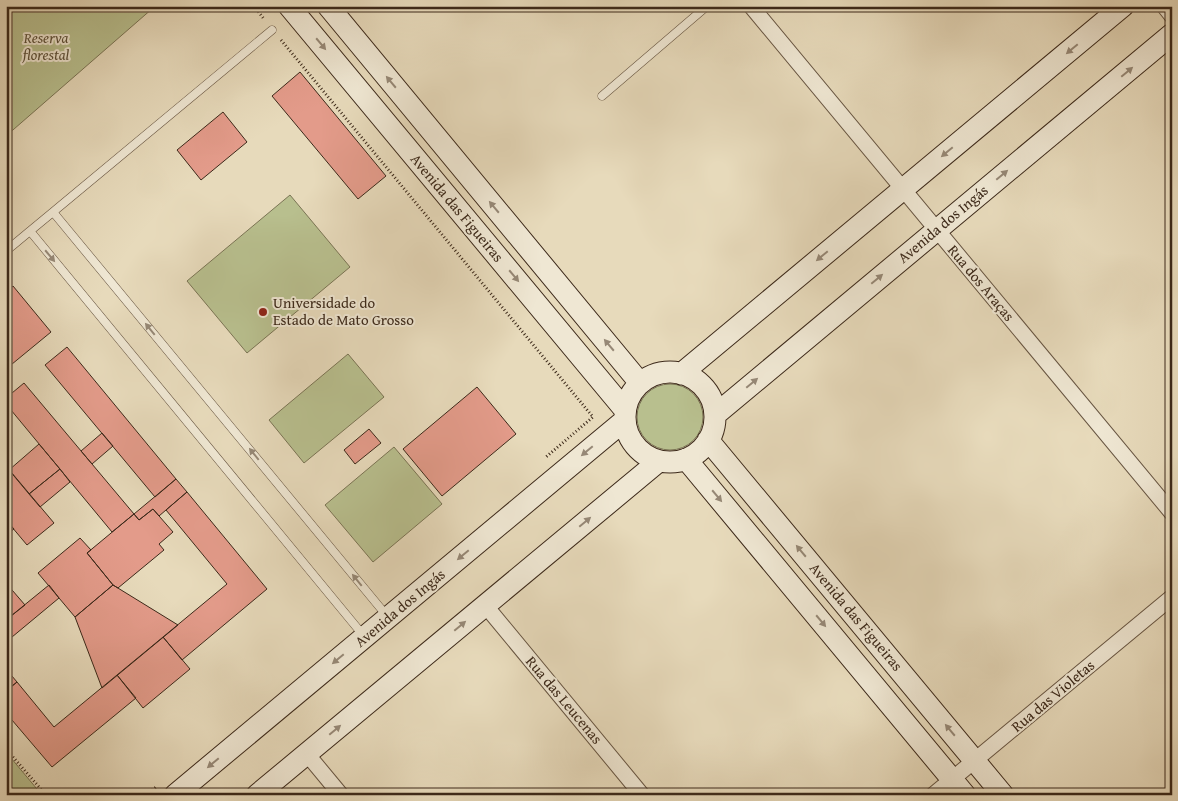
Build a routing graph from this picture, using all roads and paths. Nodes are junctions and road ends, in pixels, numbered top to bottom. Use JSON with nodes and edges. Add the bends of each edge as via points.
{"nodes":[{"id":1,"x":254,"y":6,"type":"edge"},
{"id":2,"x":290,"y":6,"type":"edge"},
{"id":3,"x":328,"y":6,"type":"edge"},
{"id":4,"x":707,"y":6,"type":"edge"},
{"id":5,"x":751,"y":6,"type":"edge"},
{"id":6,"x":1123,"y":6,"type":"edge"},
{"id":7,"x":1164,"y":6,"type":"edge"},
{"id":8,"x":1172,"y":16,"type":"edge"},
{"id":9,"x":266,"y":22,"type":"dead end"},
{"id":10,"x":272,"y":30,"type":"dead end"},
{"id":11,"x":1172,"y":34,"type":"edge"},
{"id":12,"x":279,"y":37,"type":"dead end"},
{"id":13,"x":602,"y":96,"type":"dead end"},
{"id":14,"x":903,"y":189,"type":"junction"},
{"id":15,"x":54,"y":212,"type":"junction"},
{"id":16,"x":937,"y":230,"type":"junction"},
{"id":17,"x":30,"y":231,"type":"junction"},
{"id":18,"x":6,"y":251,"type":"edge"},
{"id":19,"x":681,"y":374,"type":"junction"},
{"id":20,"x":640,"y":383,"type":"junction"},
{"id":21,"x":625,"y":415,"type":"junction"},
{"id":22,"x":715,"y":415,"type":"junction"},
{"id":23,"x":708,"y":440,"type":"junction"},
{"id":24,"x":686,"y":459,"type":"junction"},
{"id":25,"x":659,"y":461,"type":"junction"},
{"id":26,"x":540,"y":462,"type":"dead end"},
{"id":27,"x":1172,"y":513,"type":"edge"},
{"id":28,"x":1172,"y":597,"type":"edge"},
{"id":29,"x":485,"y":605,"type":"junction"},
{"id":30,"x":388,"y":618,"type":"junction"},
{"id":31,"x":364,"y":637,"type":"junction"},
{"id":32,"x":6,"y":749,"type":"edge"},
{"id":33,"x":307,"y":754,"type":"junction"},
{"id":34,"x":975,"y":760,"type":"junction"},
{"id":35,"x":958,"y":787,"type":"edge"},
{"id":36,"x":168,"y":788,"type":"edge"},
{"id":37,"x":46,"y":795,"type":"edge"},
{"id":38,"x":147,"y":795,"type":"edge"},
{"id":39,"x":258,"y":795,"type":"edge"},
{"id":40,"x":341,"y":795,"type":"edge"},
{"id":41,"x":642,"y":795,"type":"edge"},
{"id":42,"x":933,"y":795,"type":"edge"},
{"id":43,"x":1003,"y":795,"type":"edge"}],
"edges":[{"from":1,"to":9,"type":"path"},
{"from":2,"to":21,"type":"street","name":"Avenida das Figueiras","one_way":true},
{"from":20,"to":3,"type":"street","name":"Avenida das Figueiras","one_way":true},
{"from":4,"to":13,"type":"lane"},
{"from":5,"to":14,"type":"street","name":"Rua dos Araças"},
{"from":6,"to":14,"type":"street","one_way":true},
{"from":7,"to":8,"type":"street"},
{"from":10,"to":15,"type":"lane"},
{"from":16,"to":11,"type":"street","name":"Avenida dos Ingás","one_way":true},
{"from":12,"to":26,"type":"path","via":[[593,417]]},
{"from":14,"to":16,"type":"street","name":"Rua dos Araças"},
{"from":14,"to":19,"type":"street","one_way":true},
{"from":15,"to":17,"type":"lane"},
{"from":30,"to":15,"type":"lane","one_way":true},
{"from":22,"to":16,"type":"street","name":"Avenida dos Ingás","one_way":true},
{"from":16,"to":27,"type":"street","name":"Rua dos Araças"},
{"from":17,"to":18,"type":"lane"},
{"from":17,"to":31,"type":"lane","one_way":true},
{"from":19,"to":20,"type":"street","via":[[663,372]]},
{"from":19,"to":22,"type":"street","via":[[705,389]]},
{"from":20,"to":21,"type":"street","via":[[628,400]]},
{"from":21,"to":25,"type":"street","name":"Avenida das Figueiras","via":[[628,434],[634,445]]},
{"from":21,"to":30,"type":"street","name":"Avenida dos Ingás","one_way":true},
{"from":22,"to":23,"type":"street"},
{"from":23,"to":24,"type":"street","via":[[698,453]]},
{"from":34,"to":23,"type":"street","name":"Avenida das Figueiras","one_way":true},
{"from":24,"to":25,"type":"street"},
{"from":24,"to":35,"type":"street","name":"Avenida das Figueiras","one_way":true},
{"from":29,"to":25,"type":"street","one_way":true},
{"from":28,"to":34,"type":"street","name":"Rua das Violetas"},
{"from":33,"to":29,"type":"street","one_way":true},
{"from":29,"to":41,"type":"street","name":"Rua das Leucenas"},
{"from":30,"to":31,"type":"street","name":"Avenida dos Ingás"},
{"from":31,"to":36,"type":"street","name":"Avenida dos Ingás","one_way":true},
{"from":32,"to":37,"type":"path"},
{"from":33,"to":39,"type":"street"},
{"from":33,"to":40,"type":"street"},
{"from":34,"to":35,"type":"street","name":"Rua das Violetas"},
{"from":34,"to":43,"type":"street","name":"Avenida das Figueiras"},
{"from":35,"to":42,"type":"street","name":"Rua das Violetas"},
{"from":36,"to":38,"type":"path"}]}
